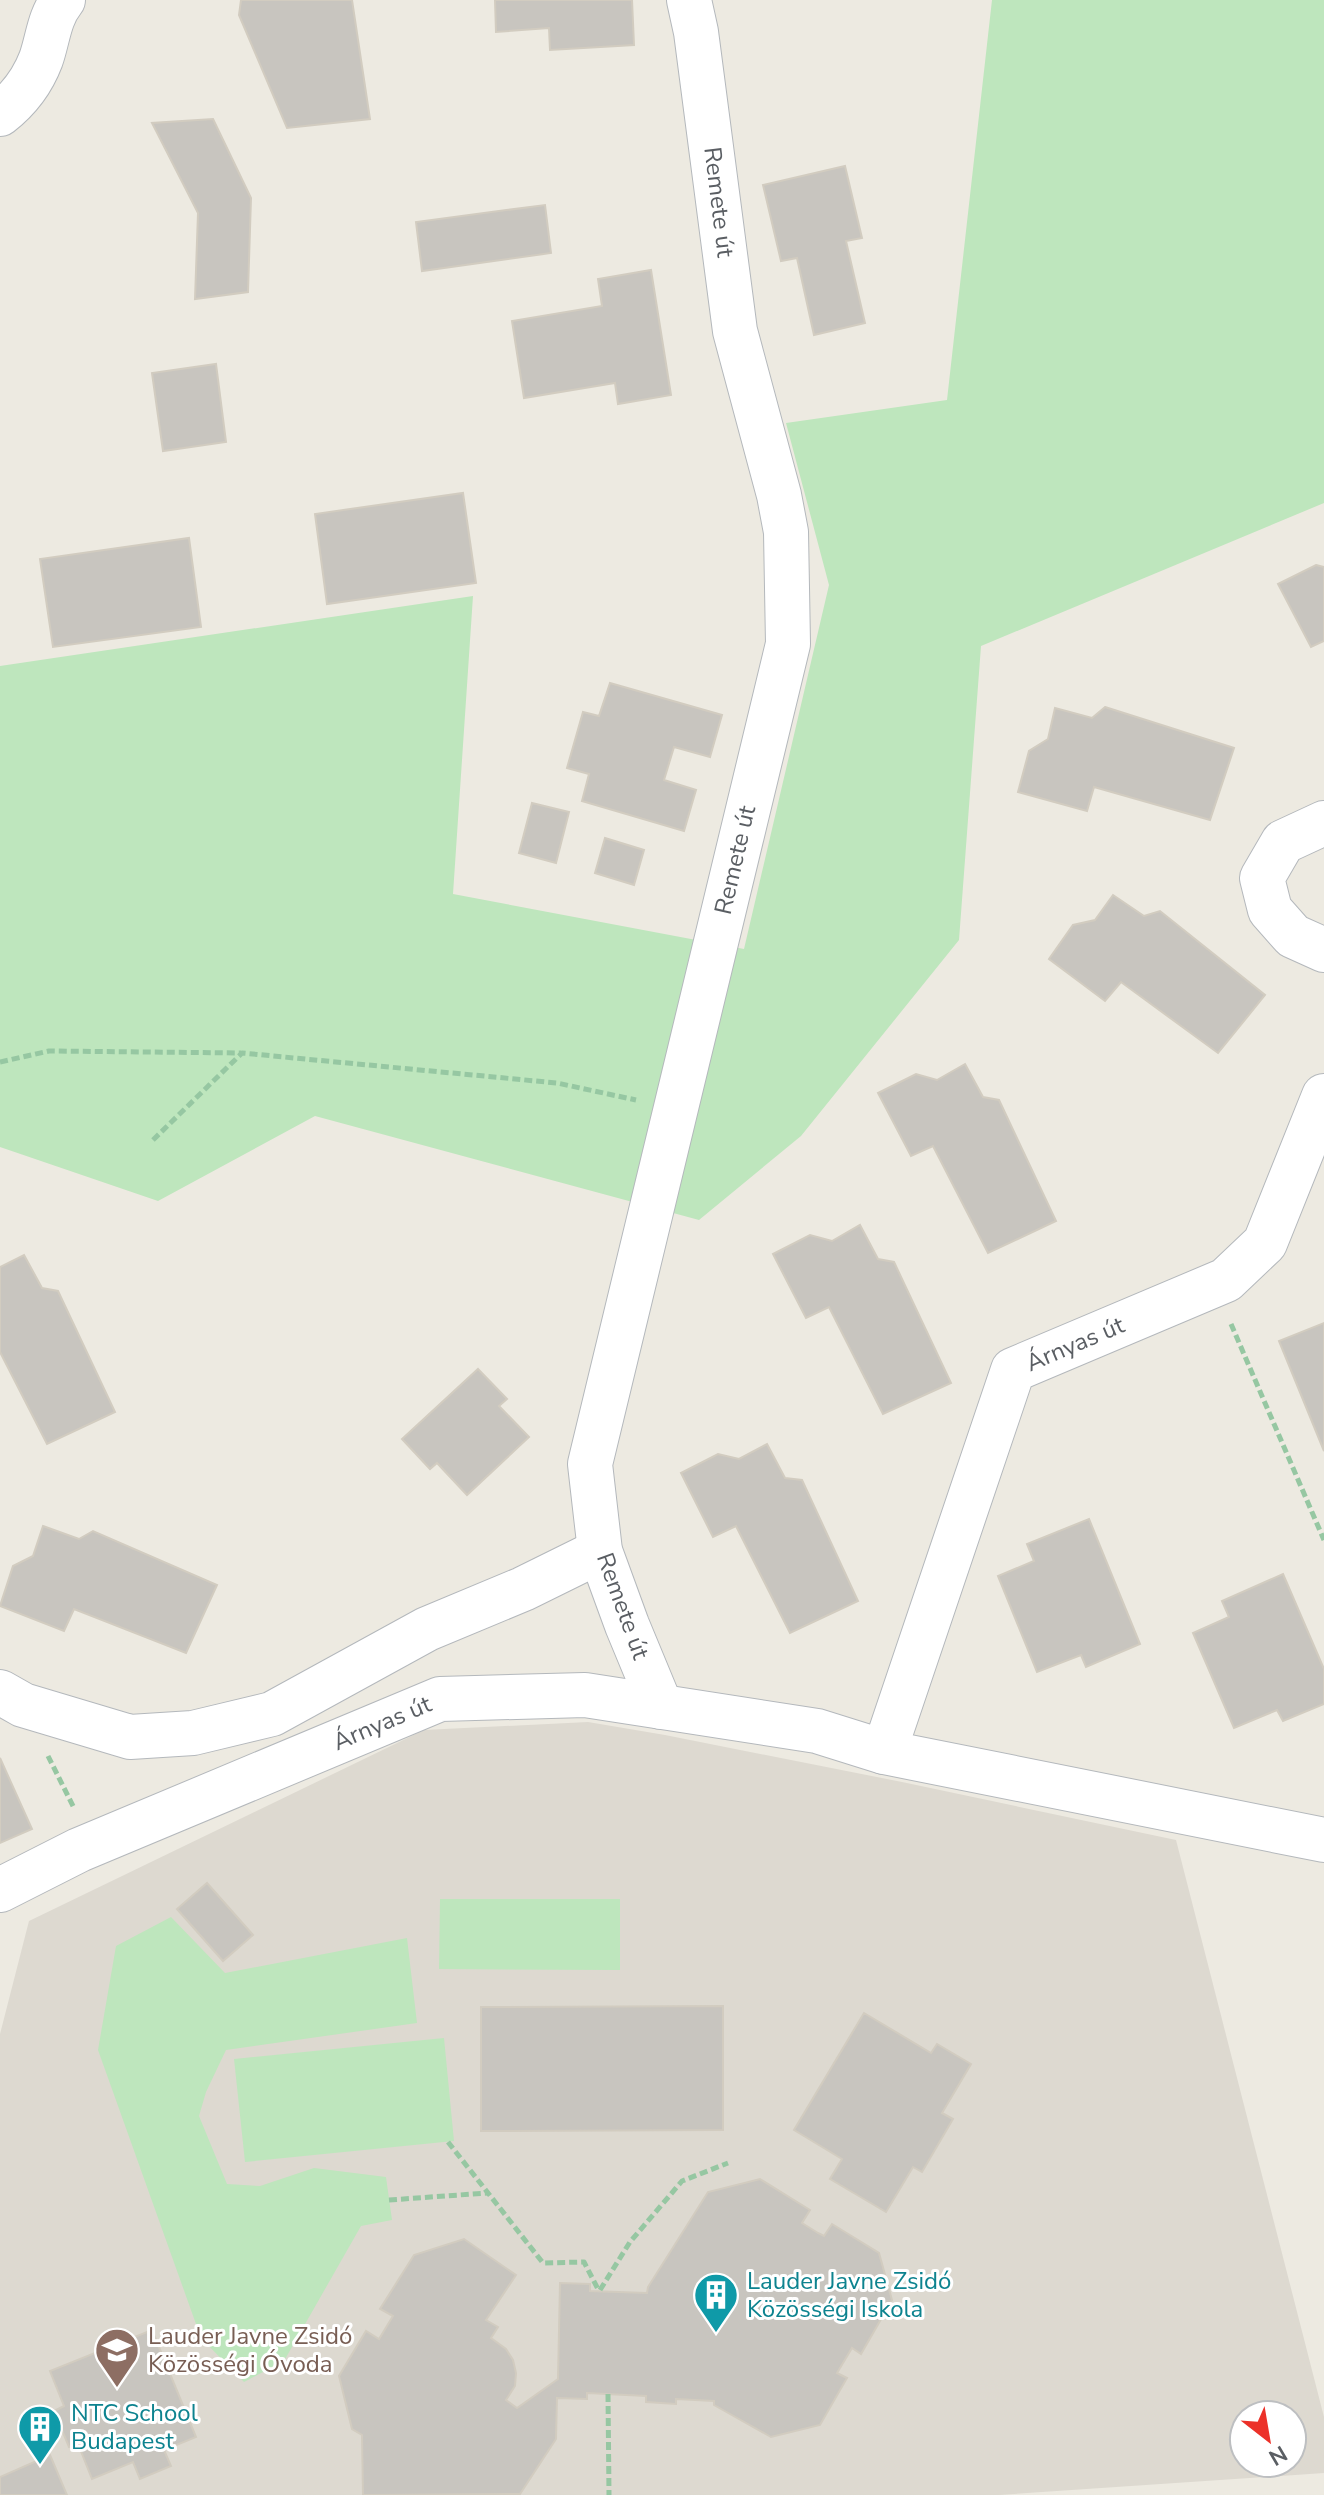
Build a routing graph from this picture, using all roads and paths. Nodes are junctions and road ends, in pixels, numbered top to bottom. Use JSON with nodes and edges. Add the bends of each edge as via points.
{"nodes":[{"id":1,"x":689,"y":0,"type":"edge"},
{"id":2,"x":60,"y":4,"type":"edge"},
{"id":3,"x":0,"y":114,"type":"edge"},
{"id":4,"x":1324,"y":823,"type":"edge"},
{"id":5,"x":1324,"y":950,"type":"edge"},
{"id":6,"x":242,"y":1053,"type":"junction"},
{"id":7,"x":0,"y":1062,"type":"edge"},
{"id":8,"x":1324,"y":1096,"type":"edge"},
{"id":9,"x":676,"y":1109,"type":"junction"},
{"id":10,"x":153,"y":1140,"type":"dead end"},
{"id":11,"x":1214,"y":1285,"type":"junction"},
{"id":12,"x":1324,"y":1540,"type":"edge"},
{"id":13,"x":600,"y":1551,"type":"junction"},
{"id":14,"x":0,"y":1692,"type":"edge"},
{"id":15,"x":661,"y":1707,"type":"junction"},
{"id":16,"x":884,"y":1752,"type":"junction"},
{"id":17,"x":1324,"y":1840,"type":"edge"},
{"id":18,"x":0,"y":1890,"type":"edge"},
{"id":19,"x":448,"y":2142,"type":"dead end"},
{"id":20,"x":728,"y":2163,"type":"dead end"},
{"id":21,"x":488,"y":2193,"type":"junction"},
{"id":22,"x":389,"y":2200,"type":"dead end"},
{"id":23,"x":608,"y":2394,"type":"dead end"},
{"id":24,"x":609,"y":2495,"type":"edge"}],
"edges":[{"from":1,"to":9,"type":"street","name":"Remete út","via":[[735,331],[786,532],[788,644]]},
{"from":2,"to":3,"type":"street","via":[[32,78]]},
{"from":4,"to":5,"type":"street","via":[[1283,842],[1262,878],[1270,910],[1293,936]]},
{"from":6,"to":7,"type":"path","via":[[49,1051]]},
{"from":6,"to":9,"type":"path","via":[[557,1083]]},
{"from":6,"to":10,"type":"path"},
{"from":8,"to":11,"type":"street","name":"Árnyas út","via":[[1265,1243]]},
{"from":9,"to":13,"type":"street","name":"Remete út","via":[[590,1464]]},
{"from":11,"to":12,"type":"path"},
{"from":11,"to":16,"type":"street","name":"Árnyas út","via":[[1013,1370]]},
{"from":13,"to":14,"type":"street","via":[[427,1629],[272,1714],[193,1733],[130,1737],[23,1705]]},
{"from":13,"to":15,"type":"street","name":"Remete út"},
{"from":15,"to":16,"type":"street","name":"Árnyas út","via":[[817,1731]]},
{"from":15,"to":18,"type":"street","name":"Árnyas út","via":[[585,1695],[440,1699],[79,1850]]},
{"from":16,"to":17,"type":"street","name":"Árnyas út"},
{"from":19,"to":21,"type":"path"},
{"from":20,"to":21,"type":"path","via":[[682,2181],[630,2242],[599,2291],[584,2262],[543,2263]]},
{"from":21,"to":22,"type":"path"},
{"from":23,"to":24,"type":"path"}]}
